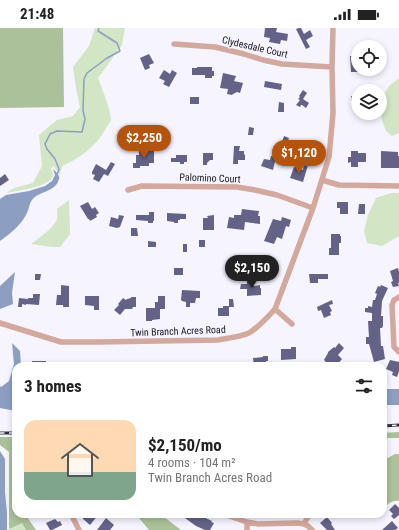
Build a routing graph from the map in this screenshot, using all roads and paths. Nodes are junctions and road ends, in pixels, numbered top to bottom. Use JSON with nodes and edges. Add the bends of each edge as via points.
{"nodes":[{"id":1,"x":333,"y":28,"type":"edge"},
{"id":2,"x":174,"y":44,"type":"dead end"},
{"id":3,"x":332,"y":67,"type":"junction"},
{"id":4,"x":322,"y":180,"type":"junction"},
{"id":5,"x":399,"y":186,"type":"edge"},
{"id":6,"x":128,"y":190,"type":"dead end"},
{"id":7,"x":313,"y":208,"type":"junction"},
{"id":8,"x":399,"y":297,"type":"edge"},
{"id":9,"x":275,"y":309,"type":"junction"},
{"id":10,"x":0,"y":323,"type":"edge"},
{"id":11,"x":292,"y":324,"type":"dead end"},
{"id":12,"x":399,"y":352,"type":"edge"},
{"id":13,"x":73,"y":518,"type":"edge"},
{"id":14,"x":234,"y":518,"type":"edge"},
{"id":15,"x":308,"y":518,"type":"edge"},
{"id":16,"x":247,"y":522,"type":"junction"},
{"id":17,"x":304,"y":524,"type":"junction"},
{"id":18,"x":79,"y":530,"type":"edge"},
{"id":19,"x":247,"y":530,"type":"edge"},
{"id":20,"x":312,"y":530,"type":"edge"}],
"edges":[{"from":1,"to":3,"type":"street","name":"Twin Branch Acres Road"},
{"from":2,"to":3,"type":"street","name":"Clydesdale Court","via":[[215,47],[282,64]]},
{"from":3,"to":4,"type":"street","name":"Twin Branch Acres Road","via":[[329,158]]},
{"from":4,"to":5,"type":"street","via":[[340,185]]},
{"from":4,"to":7,"type":"street","name":"Twin Branch Acres Road"},
{"from":6,"to":7,"type":"street","name":"Palomino Court","via":[[142,186],[233,187],[277,195]]},
{"from":7,"to":9,"type":"street","name":"Twin Branch Acres Road"},
{"from":8,"to":12,"type":"street","via":[[392,304],[394,347]]},
{"from":9,"to":10,"type":"street","name":"Twin Branch Acres Road","via":[[265,321],[249,333],[218,340],[61,342]]},
{"from":9,"to":11,"type":"street"},
{"from":13,"to":18,"type":"street"},
{"from":14,"to":16,"type":"street"},
{"from":15,"to":17,"type":"street"},
{"from":16,"to":17,"type":"street"},
{"from":16,"to":19,"type":"street"},
{"from":17,"to":20,"type":"street"}]}
